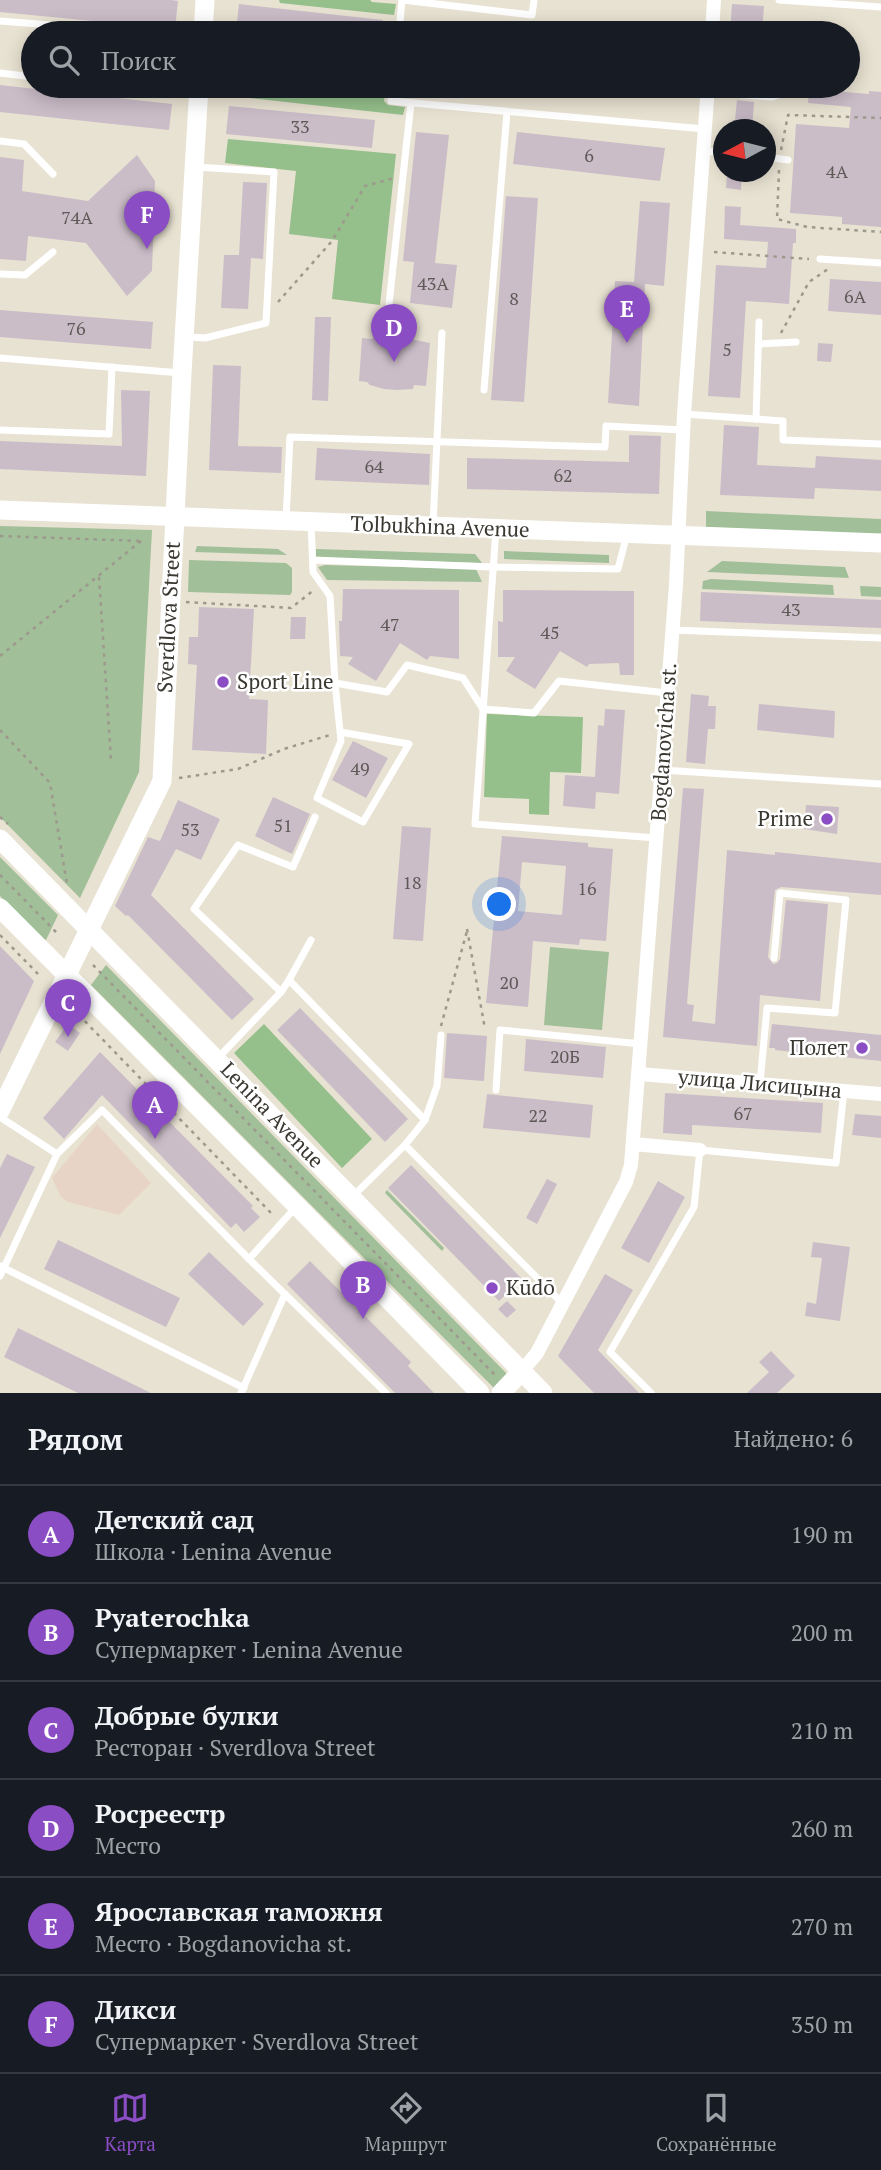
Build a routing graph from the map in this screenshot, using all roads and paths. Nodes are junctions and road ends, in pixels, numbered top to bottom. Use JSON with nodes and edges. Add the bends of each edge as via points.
{"nodes":[{"id":1,"x":205,"y":0,"type":"edge"},
{"id":2,"x":401,"y":0,"type":"edge"},
{"id":3,"x":534,"y":0,"type":"edge"},
{"id":4,"x":714,"y":0,"type":"edge"},
{"id":5,"x":779,"y":0,"type":"edge"},
{"id":6,"x":881,"y":8,"type":"edge"},
{"id":7,"x":0,"y":21,"type":"edge"},
{"id":8,"x":204,"y":21,"type":"edge"},
{"id":9,"x":400,"y":21,"type":"edge"},
{"id":10,"x":713,"y":21,"type":"edge"},
{"id":11,"x":21,"y":23,"type":"edge"},
{"id":12,"x":0,"y":73,"type":"edge"},
{"id":13,"x":21,"y":75,"type":"edge"},
{"id":14,"x":198,"y":98,"type":"edge"},
{"id":15,"x":391,"y":98,"type":"edge"},
{"id":16,"x":707,"y":98,"type":"edge"},
{"id":17,"x":411,"y":103,"type":"junction"},
{"id":18,"x":507,"y":112,"type":"junction"},
{"id":19,"x":881,"y":118,"type":"edge"},
{"id":20,"x":705,"y":129,"type":"junction"},
{"id":21,"x":0,"y":141,"type":"edge"},
{"id":22,"x":703,"y":151,"type":"junction"},
{"id":23,"x":713,"y":152,"type":"edge"},
{"id":24,"x":776,"y":158,"type":"edge"},
{"id":25,"x":783,"y":159,"type":"junction"},
{"id":26,"x":194,"y":167,"type":"junction"},
{"id":27,"x":53,"y":174,"type":"dead end"},
{"id":28,"x":404,"y":175,"type":"junction"},
{"id":29,"x":881,"y":232,"type":"edge"},
{"id":30,"x":53,"y":252,"type":"dead end"},
{"id":31,"x":714,"y":252,"type":"dead end"},
{"id":32,"x":820,"y":259,"type":"joint"},
{"id":33,"x":843,"y":261,"type":"junction"},
{"id":34,"x":881,"y":263,"type":"edge"},
{"id":35,"x":0,"y":274,"type":"edge"},
{"id":36,"x":390,"y":304,"type":"dead end"},
{"id":37,"x":267,"y":316,"type":"junction"},
{"id":38,"x":759,"y":322,"type":"dead end"},
{"id":39,"x":442,"y":333,"type":"dead end"},
{"id":40,"x":184,"y":337,"type":"junction"},
{"id":41,"x":796,"y":342,"type":"dead end"},
{"id":42,"x":775,"y":343,"type":"junction"},
{"id":43,"x":759,"y":344,"type":"junction"},
{"id":44,"x":0,"y":358,"type":"edge"},
{"id":45,"x":112,"y":367,"type":"junction"},
{"id":46,"x":182,"y":373,"type":"junction"},
{"id":47,"x":484,"y":390,"type":"dead end"},
{"id":48,"x":684,"y":414,"type":"junction"},
{"id":49,"x":755,"y":419,"type":"junction"},
{"id":50,"x":0,"y":430,"type":"edge"},
{"id":51,"x":684,"y":430,"type":"junction"},
{"id":52,"x":436,"y":440,"type":"junction"},
{"id":53,"x":881,"y":444,"type":"edge"},
{"id":54,"x":0,"y":510,"type":"edge"},
{"id":55,"x":174,"y":517,"type":"junction"},
{"id":56,"x":286,"y":521,"type":"junction"},
{"id":57,"x":311,"y":522,"type":"junction"},
{"id":58,"x":433,"y":526,"type":"junction"},
{"id":59,"x":496,"y":529,"type":"junction"},
{"id":60,"x":627,"y":533,"type":"junction"},
{"id":61,"x":677,"y":535,"type":"junction"},
{"id":62,"x":0,"y":536,"type":"edge"},
{"id":63,"x":881,"y":543,"type":"edge"},
{"id":64,"x":313,"y":561,"type":"junction"},
{"id":65,"x":493,"y":568,"type":"junction"},
{"id":66,"x":99,"y":577,"type":"junction"},
{"id":67,"x":322,"y":584,"type":"junction"},
{"id":68,"x":184,"y":602,"type":"dead end"},
{"id":69,"x":672,"y":630,"type":"junction"},
{"id":70,"x":881,"y":638,"type":"edge"},
{"id":71,"x":0,"y":656,"type":"edge"},
{"id":72,"x":335,"y":683,"type":"junction"},
{"id":73,"x":667,"y":693,"type":"junction"},
{"id":74,"x":483,"y":709,"type":"junction"},
{"id":75,"x":0,"y":730,"type":"edge"},
{"id":76,"x":340,"y":732,"type":"junction"},
{"id":77,"x":111,"y":760,"type":"dead end"},
{"id":78,"x":662,"y":771,"type":"junction"},
{"id":79,"x":162,"y":781,"type":"junction"},
{"id":80,"x":881,"y":784,"type":"edge"},
{"id":81,"x":315,"y":817,"type":"dead end"},
{"id":82,"x":657,"y":838,"type":"junction"},
{"id":83,"x":0,"y":839,"type":"edge"},
{"id":84,"x":0,"y":875,"type":"edge"},
{"id":85,"x":67,"y":884,"type":"dead end"},
{"id":86,"x":0,"y":908,"type":"edge"},
{"id":87,"x":90,"y":930,"type":"junction"},
{"id":88,"x":57,"y":933,"type":"dead end"},
{"id":89,"x":0,"y":935,"type":"edge"},
{"id":90,"x":311,"y":940,"type":"dead end"},
{"id":91,"x":774,"y":958,"type":"dead end"},
{"id":92,"x":93,"y":965,"type":"dead end"},
{"id":93,"x":38,"y":974,"type":"dead end"},
{"id":94,"x":67,"y":976,"type":"junction"},
{"id":95,"x":289,"y":980,"type":"junction"},
{"id":96,"x":281,"y":992,"type":"junction"},
{"id":97,"x":73,"y":1009,"type":"dead end"},
{"id":98,"x":441,"y":1026,"type":"dead end"},
{"id":99,"x":485,"y":1029,"type":"dead end"},
{"id":100,"x":440,"y":1035,"type":"dead end"},
{"id":101,"x":641,"y":1044,"type":"junction"},
{"id":102,"x":217,"y":1059,"type":"junction"},
{"id":103,"x":639,"y":1074,"type":"junction"},
{"id":104,"x":760,"y":1084,"type":"junction"},
{"id":105,"x":496,"y":1090,"type":"dead end"},
{"id":106,"x":844,"y":1091,"type":"junction"},
{"id":107,"x":881,"y":1094,"type":"edge"},
{"id":108,"x":0,"y":1111,"type":"edge"},
{"id":109,"x":0,"y":1117,"type":"edge"},
{"id":110,"x":425,"y":1120,"type":"junction"},
{"id":111,"x":633,"y":1144,"type":"junction"},
{"id":112,"x":405,"y":1145,"type":"junction"},
{"id":113,"x":700,"y":1150,"type":"junction"},
{"id":114,"x":57,"y":1154,"type":"junction"},
{"id":115,"x":352,"y":1197,"type":"junction"},
{"id":116,"x":297,"y":1206,"type":"junction"},
{"id":117,"x":281,"y":1223,"type":"junction"},
{"id":118,"x":248,"y":1259,"type":"junction"},
{"id":119,"x":2,"y":1267,"type":"edge"},
{"id":120,"x":0,"y":1276,"type":"edge"},
{"id":121,"x":285,"y":1294,"type":"junction"},
{"id":122,"x":563,"y":1305,"type":"junction"},
{"id":123,"x":522,"y":1371,"type":"junction"},
{"id":124,"x":501,"y":1388,"type":"edge"},
{"id":125,"x":242,"y":1391,"type":"edge"},
{"id":126,"x":386,"y":1393,"type":"edge"},
{"id":127,"x":480,"y":1393,"type":"edge"},
{"id":128,"x":543,"y":1393,"type":"edge"},
{"id":129,"x":651,"y":1393,"type":"edge"}],
"edges":[{"from":1,"to":8,"type":"main road"},
{"from":2,"to":3,"type":"lane","via":[[532,15]]},
{"from":2,"to":9,"type":"lane"},
{"from":4,"to":10,"type":"street"},
{"from":5,"to":6,"type":"lane"},
{"from":7,"to":11,"type":"lane"},
{"from":12,"to":13,"type":"lane"},
{"from":14,"to":26,"type":"main road","name":"Sverdlova Street"},
{"from":15,"to":17,"type":"lane"},
{"from":16,"to":20,"type":"street","name":"Bogdanovicha st."},
{"from":17,"to":18,"type":"lane"},
{"from":17,"to":28,"type":"lane"},
{"from":18,"to":20,"type":"lane"},
{"from":18,"to":47,"type":"lane"},
{"from":19,"to":25,"type":"path","via":[[788,115]]},
{"from":20,"to":22,"type":"street","name":"Bogdanovicha st."},
{"from":21,"to":27,"type":"lane","via":[[24,144]]},
{"from":22,"to":23,"type":"lane"},
{"from":22,"to":48,"type":"street","name":"Bogdanovicha st."},
{"from":24,"to":25,"type":"lane"},
{"from":25,"to":29,"type":"path","via":[[777,219],[807,227]]},
{"from":26,"to":37,"type":"lane","via":[[274,172]]},
{"from":26,"to":40,"type":"main road","name":"Sverdlova Street"},
{"from":28,"to":36,"type":"lane"},
{"from":28,"to":37,"type":"path","via":[[365,186],[332,241]]},
{"from":30,"to":35,"type":"lane","via":[[25,275]]},
{"from":31,"to":32,"type":"path"},
{"from":32,"to":33,"type":"lane"},
{"from":33,"to":34,"type":"lane"},
{"from":33,"to":42,"type":"path","via":[[809,282]]},
{"from":37,"to":40,"type":"lane","via":[[265,323],[205,338]]},
{"from":38,"to":43,"type":"lane"},
{"from":39,"to":52,"type":"lane"},
{"from":40,"to":46,"type":"main road","name":"Sverdlova Street"},
{"from":41,"to":42,"type":"lane"},
{"from":42,"to":43,"type":"lane"},
{"from":43,"to":49,"type":"lane"},
{"from":44,"to":45,"type":"lane"},
{"from":45,"to":46,"type":"lane"},
{"from":45,"to":50,"type":"lane","via":[[109,434]]},
{"from":46,"to":55,"type":"main road","name":"Sverdlova Street"},
{"from":48,"to":49,"type":"lane"},
{"from":48,"to":51,"type":"street","name":"Bogdanovicha st."},
{"from":49,"to":53,"type":"lane","via":[[783,421],[783,440]]},
{"from":51,"to":52,"type":"lane","via":[[606,426],[605,447]]},
{"from":51,"to":61,"type":"street","name":"Bogdanovicha st."},
{"from":52,"to":56,"type":"lane","via":[[290,437]]},
{"from":52,"to":58,"type":"lane"},
{"from":54,"to":55,"type":"main road","name":"Tolbukhina Avenue"},
{"from":55,"to":56,"type":"main road","name":"Tolbukhina Avenue"},
{"from":55,"to":79,"type":"main road","name":"Sverdlova Street"},
{"from":56,"to":57,"type":"main road","name":"Tolbukhina Avenue"},
{"from":57,"to":58,"type":"main road","name":"Tolbukhina Avenue"},
{"from":57,"to":64,"type":"lane"},
{"from":58,"to":59,"type":"main road","name":"Tolbukhina Avenue"},
{"from":59,"to":60,"type":"main road","name":"Tolbukhina Avenue"},
{"from":59,"to":65,"type":"lane"},
{"from":60,"to":61,"type":"main road","name":"Tolbukhina Avenue"},
{"from":60,"to":65,"type":"lane","via":[[618,569]]},
{"from":61,"to":63,"type":"main road","name":"Tolbukhina Avenue"},
{"from":61,"to":69,"type":"street","name":"Bogdanovicha st."},
{"from":62,"to":66,"type":"path","via":[[141,541]]},
{"from":64,"to":65,"type":"lane"},
{"from":64,"to":67,"type":"lane","via":[[313,572]]},
{"from":65,"to":74,"type":"lane"},
{"from":66,"to":71,"type":"path"},
{"from":66,"to":77,"type":"path"},
{"from":67,"to":68,"type":"path","via":[[291,608]]},
{"from":67,"to":72,"type":"lane","via":[[330,596]]},
{"from":69,"to":70,"type":"lane"},
{"from":69,"to":73,"type":"street","name":"Bogdanovicha st."},
{"from":72,"to":74,"type":"lane","via":[[387,692],[407,665],[464,678]]},
{"from":72,"to":76,"type":"lane"},
{"from":73,"to":74,"type":"lane","via":[[559,681],[534,713]]},
{"from":73,"to":78,"type":"street","name":"Bogdanovicha st."},
{"from":74,"to":82,"type":"lane","via":[[475,824]]},
{"from":75,"to":85,"type":"path","via":[[50,783]]},
{"from":76,"to":76,"type":"lane","via":[[409,744],[363,822],[317,797],[341,741]]},
{"from":76,"to":79,"type":"path","via":[[238,769]]},
{"from":78,"to":80,"type":"lane"},
{"from":78,"to":82,"type":"street","name":"Bogdanovicha st."},
{"from":79,"to":87,"type":"main road","name":"Sverdlova Street"},
{"from":81,"to":96,"type":"lane","via":[[293,867],[238,845],[194,909]]},
{"from":82,"to":101,"type":"street","name":"Bogdanovicha st."},
{"from":83,"to":87,"type":"main road","name":"Lenina Avenue"},
{"from":84,"to":88,"type":"path"},
{"from":86,"to":94,"type":"main road"},
{"from":87,"to":94,"type":"main road","name":"Sverdlova Street"},
{"from":87,"to":102,"type":"main road","name":"Lenina Avenue"},
{"from":89,"to":93,"type":"path"},
{"from":90,"to":95,"type":"lane"},
{"from":91,"to":104,"type":"lane","via":[[780,893],[846,900],[835,1013],[767,1008]]},
{"from":92,"to":124,"type":"path"},
{"from":94,"to":108,"type":"main road","name":"Sverdlova Street"},
{"from":94,"to":116,"type":"main road"},
{"from":95,"to":96,"type":"lane"},
{"from":95,"to":110,"type":"lane"},
{"from":96,"to":102,"type":"lane"},
{"from":97,"to":117,"type":"path"},
{"from":98,"to":99,"type":"path","via":[[467,929]]},
{"from":100,"to":110,"type":"lane","via":[[437,1086]]},
{"from":101,"to":103,"type":"street","name":"Bogdanovicha st."},
{"from":101,"to":105,"type":"lane","via":[[500,1030]]},
{"from":102,"to":115,"type":"main road","name":"Lenina Avenue"},
{"from":103,"to":104,"type":"street","name":"улица Лисицына"},
{"from":103,"to":111,"type":"street","name":"Bogdanovicha st."},
{"from":104,"to":106,"type":"street","name":"улица Лисицына"},
{"from":106,"to":107,"type":"street","name":"улица Лисицына"},
{"from":106,"to":113,"type":"lane","via":[[836,1163]]},
{"from":109,"to":114,"type":"lane"},
{"from":110,"to":112,"type":"lane"},
{"from":111,"to":113,"type":"street"},
{"from":111,"to":122,"type":"street","name":"Bogdanovicha st.","via":[[626,1182]]},
{"from":112,"to":115,"type":"lane"},
{"from":112,"to":122,"type":"lane"},
{"from":113,"to":129,"type":"lane","via":[[694,1207],[610,1352]]},
{"from":114,"to":118,"type":"lane","via":[[102,1110]]},
{"from":114,"to":119,"type":"lane"},
{"from":115,"to":123,"type":"main road","name":"Lenina Avenue"},
{"from":116,"to":117,"type":"lane"},
{"from":116,"to":127,"type":"main road"},
{"from":117,"to":118,"type":"lane"},
{"from":118,"to":121,"type":"lane"},
{"from":119,"to":120,"type":"lane"},
{"from":119,"to":125,"type":"lane"},
{"from":121,"to":125,"type":"lane"},
{"from":121,"to":126,"type":"lane"},
{"from":122,"to":123,"type":"street","name":"Bogdanovicha st."},
{"from":123,"to":124,"type":"main road"},
{"from":123,"to":128,"type":"main road","name":"Lenina Avenue"}]}
